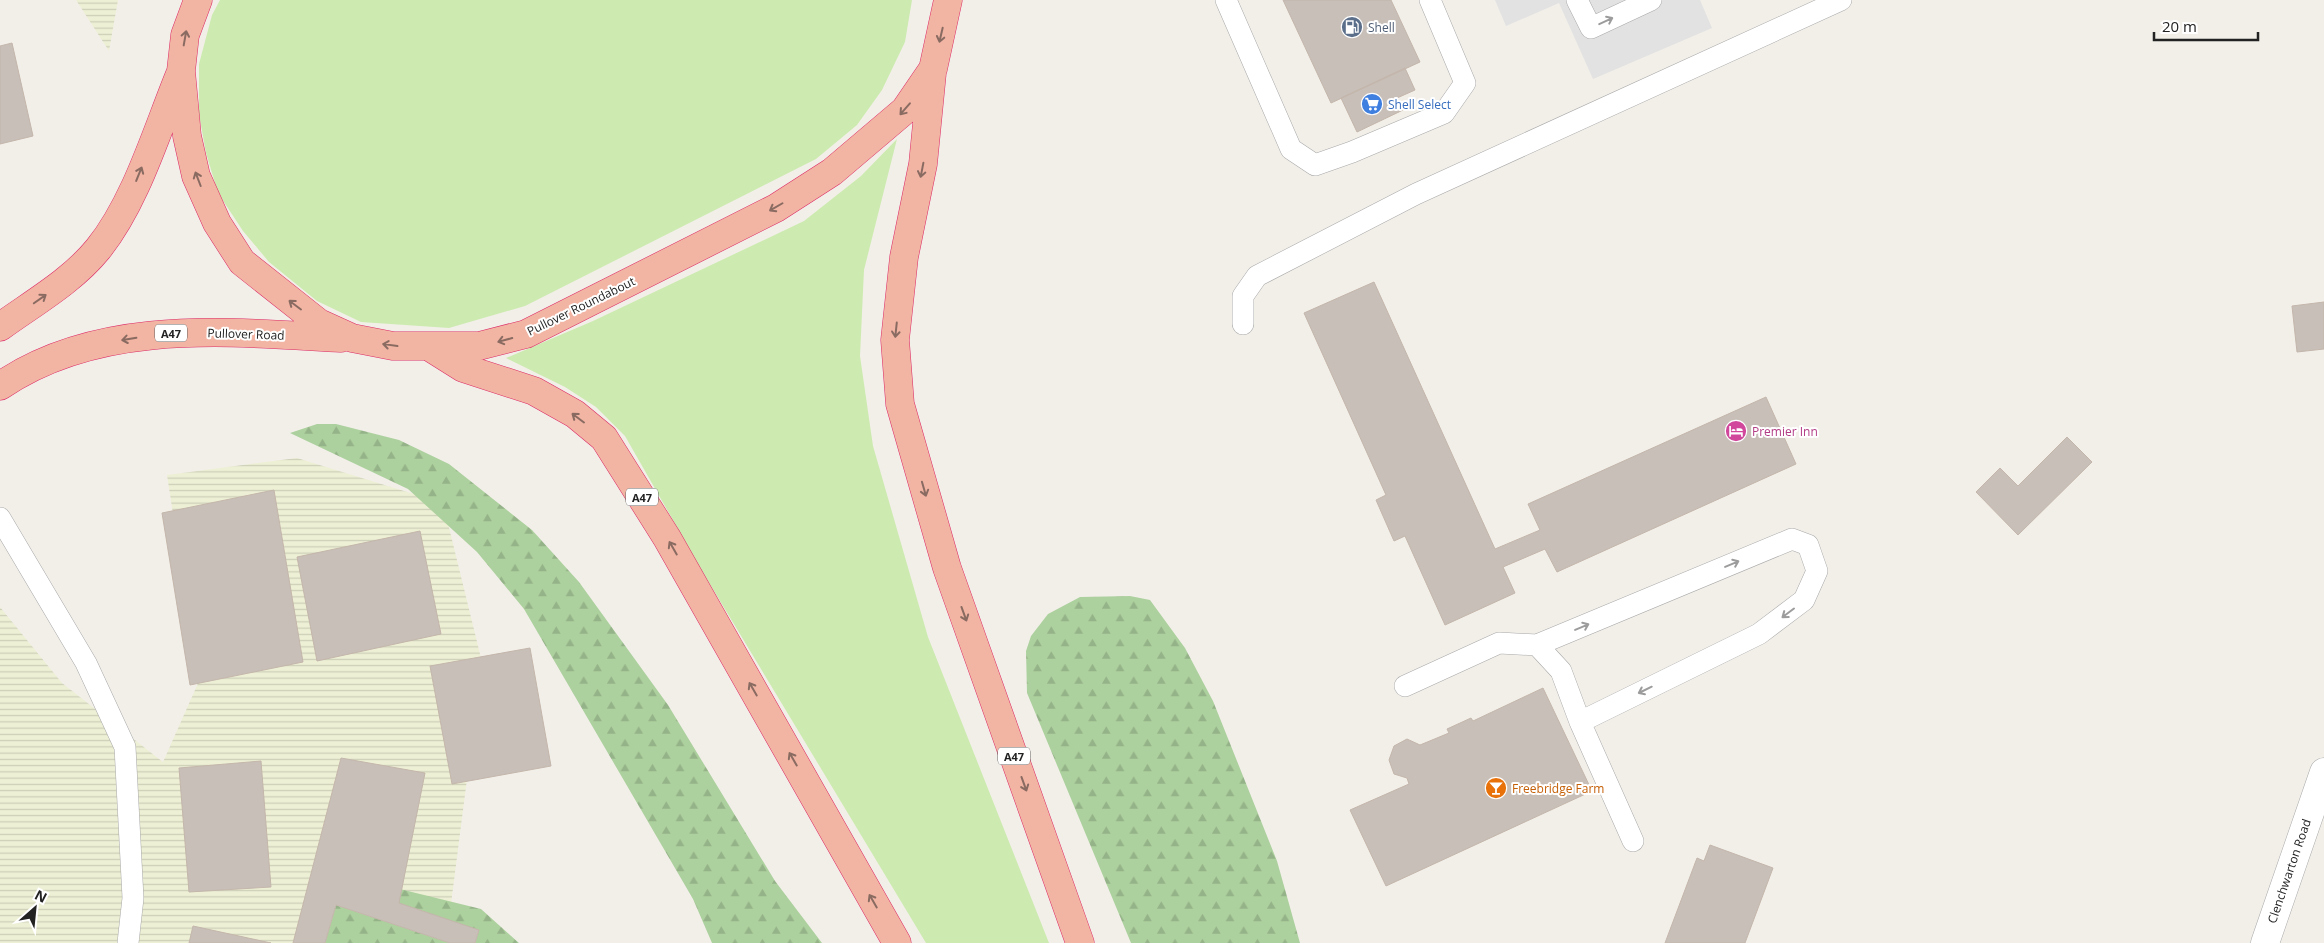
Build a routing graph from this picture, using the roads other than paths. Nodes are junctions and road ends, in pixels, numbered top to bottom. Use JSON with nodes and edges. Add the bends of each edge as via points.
{"nodes":[{"id":1,"x":948,"y":0,"type":"edge"},
{"id":2,"x":1226,"y":0,"type":"edge"},
{"id":3,"x":1430,"y":0,"type":"edge"},
{"id":4,"x":1577,"y":0,"type":"edge"},
{"id":5,"x":1651,"y":0,"type":"edge"},
{"id":6,"x":1841,"y":0,"type":"edge"},
{"id":7,"x":196,"y":2,"type":"edge"},
{"id":8,"x":933,"y":69,"type":"junction"},
{"id":9,"x":181,"y":71,"type":"junction"},
{"id":10,"x":1243,"y":324,"type":"dead end"},
{"id":11,"x":0,"y":327,"type":"edge"},
{"id":12,"x":352,"y":338,"type":"junction"},
{"id":13,"x":428,"y":346,"type":"junction"},
{"id":14,"x":0,"y":386,"type":"edge"},
{"id":15,"x":3,"y":522,"type":"edge"},
{"id":16,"x":1537,"y":645,"type":"junction"},
{"id":17,"x":1405,"y":686,"type":"dead end"},
{"id":18,"x":1580,"y":722,"type":"junction"},
{"id":19,"x":2324,"y":772,"type":"edge"},
{"id":20,"x":1633,"y":841,"type":"dead end"},
{"id":21,"x":128,"y":943,"type":"edge"},
{"id":22,"x":897,"y":943,"type":"edge"},
{"id":23,"x":1080,"y":943,"type":"edge"},
{"id":24,"x":2265,"y":943,"type":"edge"}],
"edges":[{"from":1,"to":8,"type":"highway","name":"Pullover Roundabout","one_way":true},
{"from":2,"to":3,"type":"lane","via":[[1291,150],[1315,165],[1444,113],[1465,83]]},
{"from":4,"to":5,"type":"lane","one_way":true,"via":[[1591,28]]},
{"from":6,"to":10,"type":"lane","via":[[1416,194],[1257,276],[1243,296]]},
{"from":9,"to":7,"type":"highway","name":"Pullover Roundabout","one_way":true,"via":[[185,35]]},
{"from":8,"to":13,"type":"highway","name":"Pullover Roundabout","one_way":true,"via":[[905,110],[832,172],[776,208],[526,334],[480,346]]},
{"from":8,"to":23,"type":"highway","number":"A47","one_way":true,"via":[[923,164],[904,258],[895,340],[900,404],[947,568]]},
{"from":11,"to":9,"type":"highway","one_way":true,"via":[[60,284],[97,250],[125,209]]},
{"from":12,"to":9,"type":"highway","name":"Pullover Roundabout","one_way":true,"via":[[319,323],[242,262],[217,223],[196,176],[187,136]]},
{"from":13,"to":12,"type":"highway","name":"Pullover Roundabout","one_way":true,"via":[[393,346]]},
{"from":12,"to":14,"type":"highway","name":"Pullover Road","number":"A47","one_way":true,"via":[[170,333],[109,342],[55,358]]},
{"from":22,"to":13,"type":"highway","number":"A47","one_way":true,"via":[[667,538],[604,438],[575,414],[534,392],[462,368]]},
{"from":15,"to":21,"type":"lane","via":[[86,663],[125,747],[133,898]]},
{"from":16,"to":17,"type":"lane","via":[[1500,643]]},
{"from":16,"to":18,"type":"lane","via":[[1562,671]]},
{"from":16,"to":18,"type":"lane","one_way":true,"via":[[1792,538],[1808,545],[1817,571],[1804,600],[1760,634]]},
{"from":18,"to":20,"type":"lane"},
{"from":19,"to":24,"type":"street","name":"Clenchwarton Road"}]}
